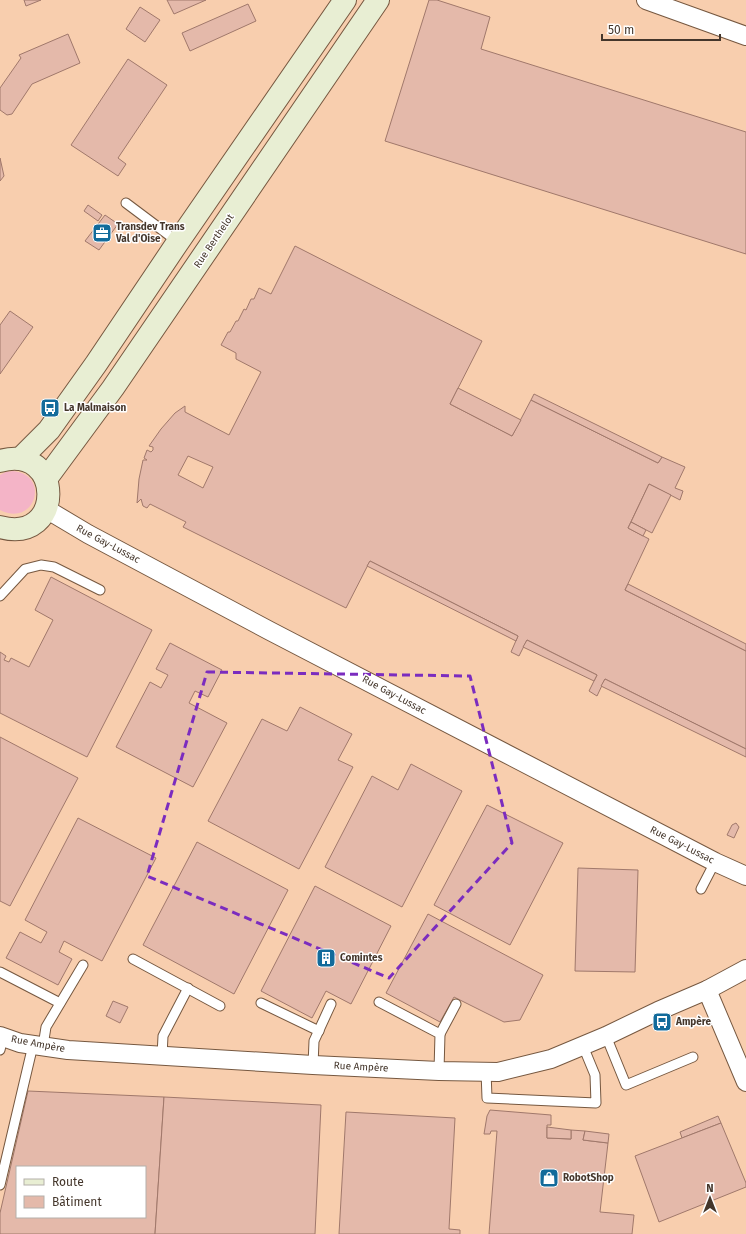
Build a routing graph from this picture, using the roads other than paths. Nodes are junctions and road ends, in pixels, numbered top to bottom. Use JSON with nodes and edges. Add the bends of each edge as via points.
{"nodes":[{"id":1,"x":345,"y":0,"type":"edge"},
{"id":2,"x":378,"y":0,"type":"edge"},
{"id":3,"x":646,"y":0,"type":"edge"},
{"id":4,"x":746,"y":36,"type":"edge"},
{"id":5,"x":126,"y":203,"type":"dead end"},
{"id":6,"x":178,"y":242,"type":"junction"},
{"id":7,"x":10,"y":460,"type":"edge"},
{"id":8,"x":46,"y":479,"type":"junction"},
{"id":9,"x":46,"y":509,"type":"junction"},
{"id":10,"x":3,"y":532,"type":"edge"},
{"id":11,"x":100,"y":590,"type":"dead end"},
{"id":12,"x":0,"y":596,"type":"edge"},
{"id":13,"x":715,"y":862,"type":"junction"},
{"id":14,"x":746,"y":876,"type":"edge"},
{"id":15,"x":701,"y":889,"type":"dead end"},
{"id":16,"x":133,"y":960,"type":"dead end"},
{"id":17,"x":83,"y":965,"type":"dead end"},
{"id":18,"x":744,"y":967,"type":"edge"},
{"id":19,"x":0,"y":972,"type":"edge"},
{"id":20,"x":188,"y":988,"type":"junction"},
{"id":21,"x":707,"y":990,"type":"junction"},
{"id":22,"x":379,"y":1002,"type":"dead end"},
{"id":23,"x":60,"y":1003,"type":"junction"},
{"id":24,"x":261,"y":1003,"type":"dead end"},
{"id":25,"x":331,"y":1004,"type":"dead end"},
{"id":26,"x":456,"y":1004,"type":"dead end"},
{"id":27,"x":220,"y":1006,"type":"dead end"},
{"id":28,"x":319,"y":1031,"type":"junction"},
{"id":29,"x":440,"y":1034,"type":"junction"},
{"id":30,"x":606,"y":1036,"type":"junction"},
{"id":31,"x":1,"y":1041,"type":"edge"},
{"id":32,"x":38,"y":1046,"type":"junction"},
{"id":33,"x":583,"y":1046,"type":"junction"},
{"id":34,"x":162,"y":1056,"type":"junction"},
{"id":35,"x":693,"y":1057,"type":"dead end"},
{"id":36,"x":313,"y":1065,"type":"junction"},
{"id":37,"x":439,"y":1070,"type":"junction"},
{"id":38,"x":486,"y":1071,"type":"junction"},
{"id":39,"x":746,"y":1082,"type":"edge"},
{"id":40,"x":0,"y":1185,"type":"edge"}],
"edges":[{"from":1,"to":6,"type":"main road"},
{"from":2,"to":8,"type":"main road","name":"Rue Berthelot","via":[[113,388]]},
{"from":3,"to":4,"type":"street"},
{"from":5,"to":6,"type":"lane"},
{"from":6,"to":7,"type":"main road","via":[[49,430]]},
{"from":7,"to":8,"type":"main road","via":[[29,462]]},
{"from":8,"to":9,"type":"main road","via":[[49,500]]},
{"from":9,"to":10,"type":"main road","via":[[41,517],[26,528]]},
{"from":9,"to":13,"type":"street","name":"Rue Gay-Lussac","via":[[277,634]]},
{"from":11,"to":12,"type":"lane","via":[[54,567],[41,565],[25,569]]},
{"from":13,"to":14,"type":"street","name":"Rue Gay-Lussac"},
{"from":13,"to":15,"type":"lane"},
{"from":16,"to":20,"type":"lane"},
{"from":17,"to":23,"type":"lane"},
{"from":18,"to":21,"type":"street","name":"Rue Ampère"},
{"from":19,"to":23,"type":"lane"},
{"from":20,"to":27,"type":"lane"},
{"from":20,"to":34,"type":"lane","via":[[163,1036]]},
{"from":21,"to":30,"type":"street","name":"Rue Ampère"},
{"from":21,"to":39,"type":"street"},
{"from":22,"to":29,"type":"lane"},
{"from":23,"to":32,"type":"lane"},
{"from":24,"to":28,"type":"lane"},
{"from":25,"to":28,"type":"lane"},
{"from":26,"to":29,"type":"lane"},
{"from":28,"to":36,"type":"lane","via":[[314,1041]]},
{"from":29,"to":37,"type":"lane"},
{"from":30,"to":33,"type":"street","name":"Rue Ampère"},
{"from":30,"to":35,"type":"lane","via":[[626,1085]]},
{"from":31,"to":32,"type":"street","name":"Rue Ampère"},
{"from":32,"to":34,"type":"street","name":"Rue Ampère"},
{"from":32,"to":40,"type":"lane"},
{"from":33,"to":38,"type":"street","name":"Rue Ampère","via":[[551,1059],[498,1072]]},
{"from":33,"to":38,"type":"lane","via":[[595,1075],[596,1103],[487,1098]]},
{"from":34,"to":36,"type":"street","name":"Rue Ampère"},
{"from":36,"to":37,"type":"street","name":"Rue Ampère"},
{"from":37,"to":38,"type":"street","name":"Rue Ampère"}]}
